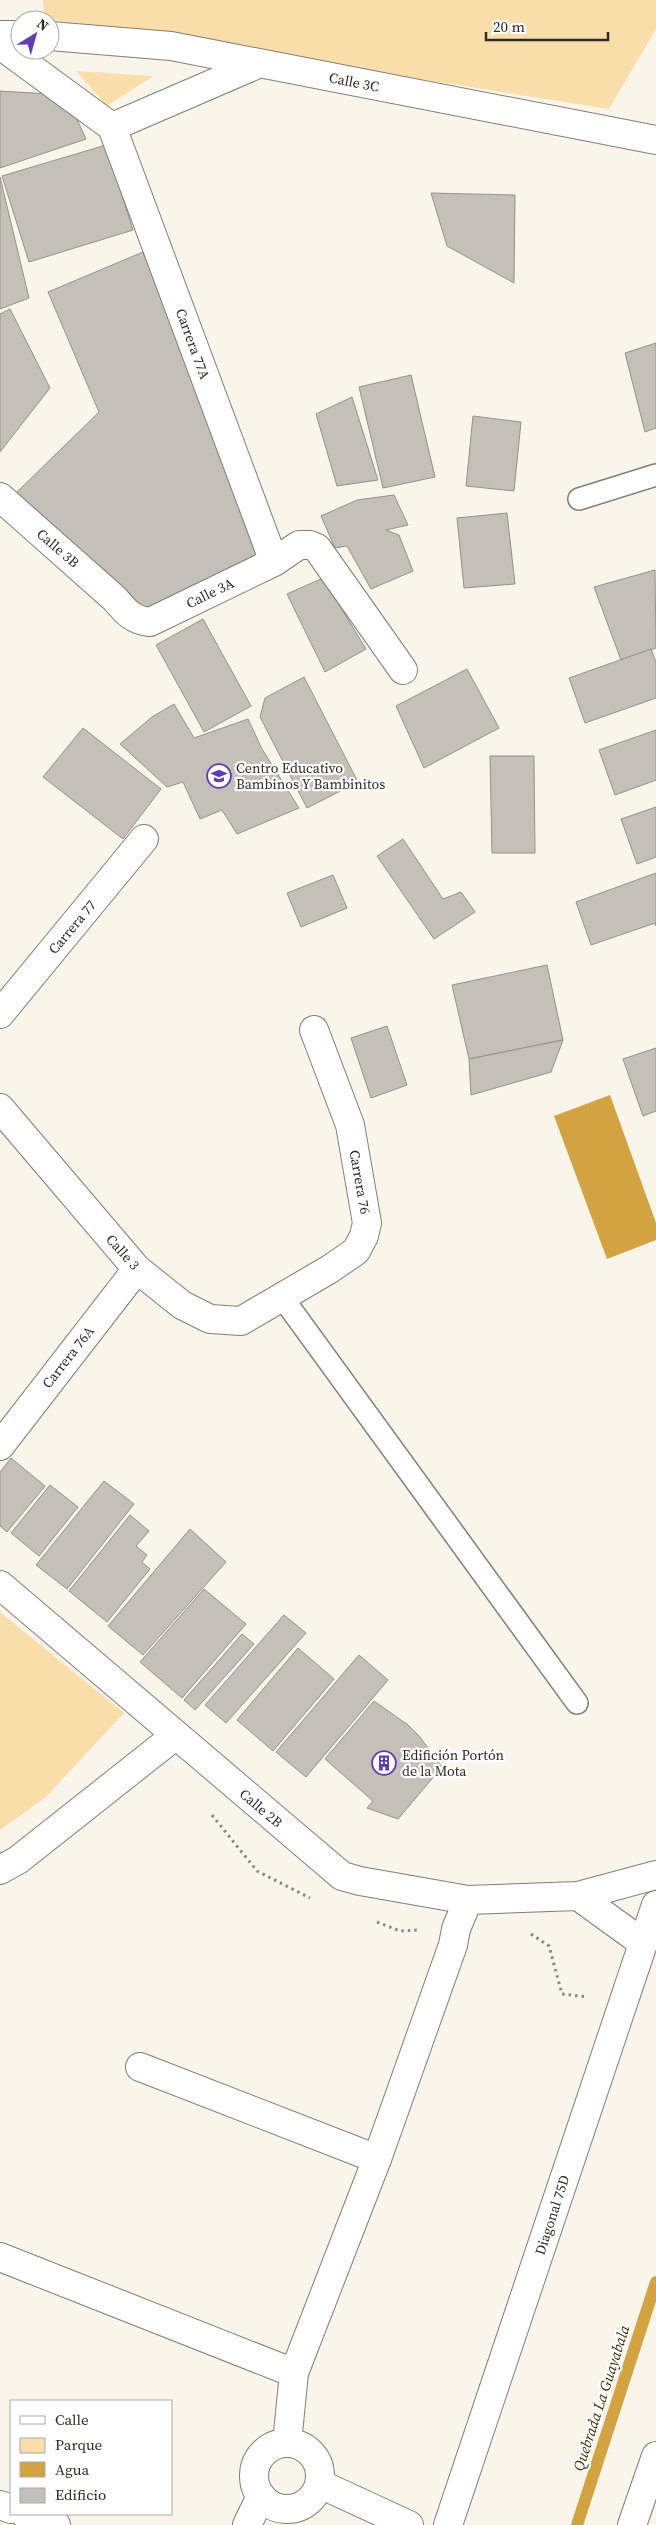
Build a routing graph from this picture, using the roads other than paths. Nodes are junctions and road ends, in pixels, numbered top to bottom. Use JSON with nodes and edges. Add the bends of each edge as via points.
{"nodes":[{"id":1,"x":60,"y":37,"type":"edge"},
{"id":2,"x":0,"y":45,"type":"edge"},
{"id":3,"x":258,"y":64,"type":"junction"},
{"id":4,"x":112,"y":127,"type":"junction"},
{"id":5,"x":656,"y":140,"type":"edge"},
{"id":6,"x":656,"y":475,"type":"edge"},
{"id":7,"x":0,"y":497,"type":"edge"},
{"id":8,"x":579,"y":498,"type":"dead end"},
{"id":9,"x":274,"y":562,"type":"junction"},
{"id":10,"x":115,"y":599,"type":"joint"},
{"id":11,"x":403,"y":670,"type":"dead end"},
{"id":12,"x":144,"y":839,"type":"dead end"},
{"id":13,"x":0,"y":1014,"type":"edge"},
{"id":14,"x":314,"y":1030,"type":"dead end"},
{"id":15,"x":0,"y":1108,"type":"edge"},
{"id":16,"x":137,"y":1269,"type":"junction"},
{"id":17,"x":282,"y":1297,"type":"junction"},
{"id":18,"x":0,"y":1446,"type":"edge"},
{"id":19,"x":0,"y":1585,"type":"edge"},
{"id":20,"x":577,"y":1703,"type":"dead end"},
{"id":21,"x":176,"y":1735,"type":"junction"},
{"id":22,"x":0,"y":1870,"type":"edge"},
{"id":23,"x":656,"y":1875,"type":"edge"},
{"id":24,"x":578,"y":1896,"type":"junction"},
{"id":25,"x":468,"y":1900,"type":"junction"},
{"id":26,"x":656,"y":1905,"type":"edge"},
{"id":27,"x":643,"y":1943,"type":"junction"},
{"id":28,"x":140,"y":2067,"type":"dead end"},
{"id":29,"x":377,"y":2159,"type":"junction"},
{"id":30,"x":0,"y":2257,"type":"edge"},
{"id":31,"x":294,"y":2373,"type":"junction"},
{"id":32,"x":287,"y":2443,"type":"junction"},
{"id":33,"x":656,"y":2456,"type":"edge"},
{"id":34,"x":320,"y":2484,"type":"junction"},
{"id":35,"x":261,"y":2496,"type":"junction"},
{"id":36,"x":28,"y":2515,"type":"edge"},
{"id":37,"x":56,"y":2525,"type":"edge"},
{"id":38,"x":248,"y":2525,"type":"edge"},
{"id":39,"x":409,"y":2525,"type":"edge"},
{"id":40,"x":448,"y":2525,"type":"edge"},
{"id":41,"x":632,"y":2525,"type":"edge"}],
"edges":[{"from":1,"to":3,"type":"street","name":"Calle 3C","via":[[171,46]]},
{"from":2,"to":4,"type":"street"},
{"from":3,"to":4,"type":"street"},
{"from":3,"to":5,"type":"street","name":"Calle 3C"},
{"from":4,"to":9,"type":"street","name":"Carrera 77A"},
{"from":6,"to":8,"type":"lane"},
{"from":7,"to":10,"type":"street","name":"Calle 3B"},
{"from":9,"to":10,"type":"street","name":"Calle 3A","via":[[150,622],[130,617]]},
{"from":9,"to":11,"type":"street","name":"Calle 3A","via":[[299,545],[310,544],[317,548]]},
{"from":12,"to":13,"type":"street","name":"Carrera 77"},
{"from":14,"to":17,"type":"street","name":"Carrera 76","via":[[350,1126],[367,1223],[356,1251]]},
{"from":15,"to":16,"type":"street","name":"Calle 3"},
{"from":16,"to":17,"type":"street","name":"Calle 3","via":[[182,1305],[210,1319],[241,1321]]},
{"from":16,"to":18,"type":"street","name":"Carrera 76A"},
{"from":17,"to":20,"type":"lane"},
{"from":19,"to":21,"type":"street","name":"Calle 2B"},
{"from":21,"to":22,"type":"street","via":[[18,1860]]},
{"from":21,"to":25,"type":"street","name":"Calle 2B","via":[[342,1876],[360,1882]]},
{"from":23,"to":24,"type":"street","name":"Calle 2B"},
{"from":24,"to":25,"type":"street","name":"Calle 2B"},
{"from":24,"to":27,"type":"street"},
{"from":25,"to":29,"type":"street"},
{"from":26,"to":27,"type":"street","name":"Diagonal 75D"},
{"from":27,"to":40,"type":"street","name":"Diagonal 75D"},
{"from":28,"to":29,"type":"street"},
{"from":29,"to":31,"type":"street"},
{"from":30,"to":31,"type":"street"},
{"from":31,"to":32,"type":"street"},
{"from":32,"to":34,"type":"street","via":[[302,2446],[313,2456],[319,2469]]},
{"from":32,"to":35,"type":"street","via":[[272,2446],[260,2455],[255,2483]]},
{"from":33,"to":41,"type":"street"},
{"from":34,"to":35,"type":"street","via":[[313,2497],[302,2506],[287,2509],[272,2506]]},
{"from":34,"to":39,"type":"street"},
{"from":35,"to":38,"type":"street"},
{"from":36,"to":37,"type":"street"}]}
